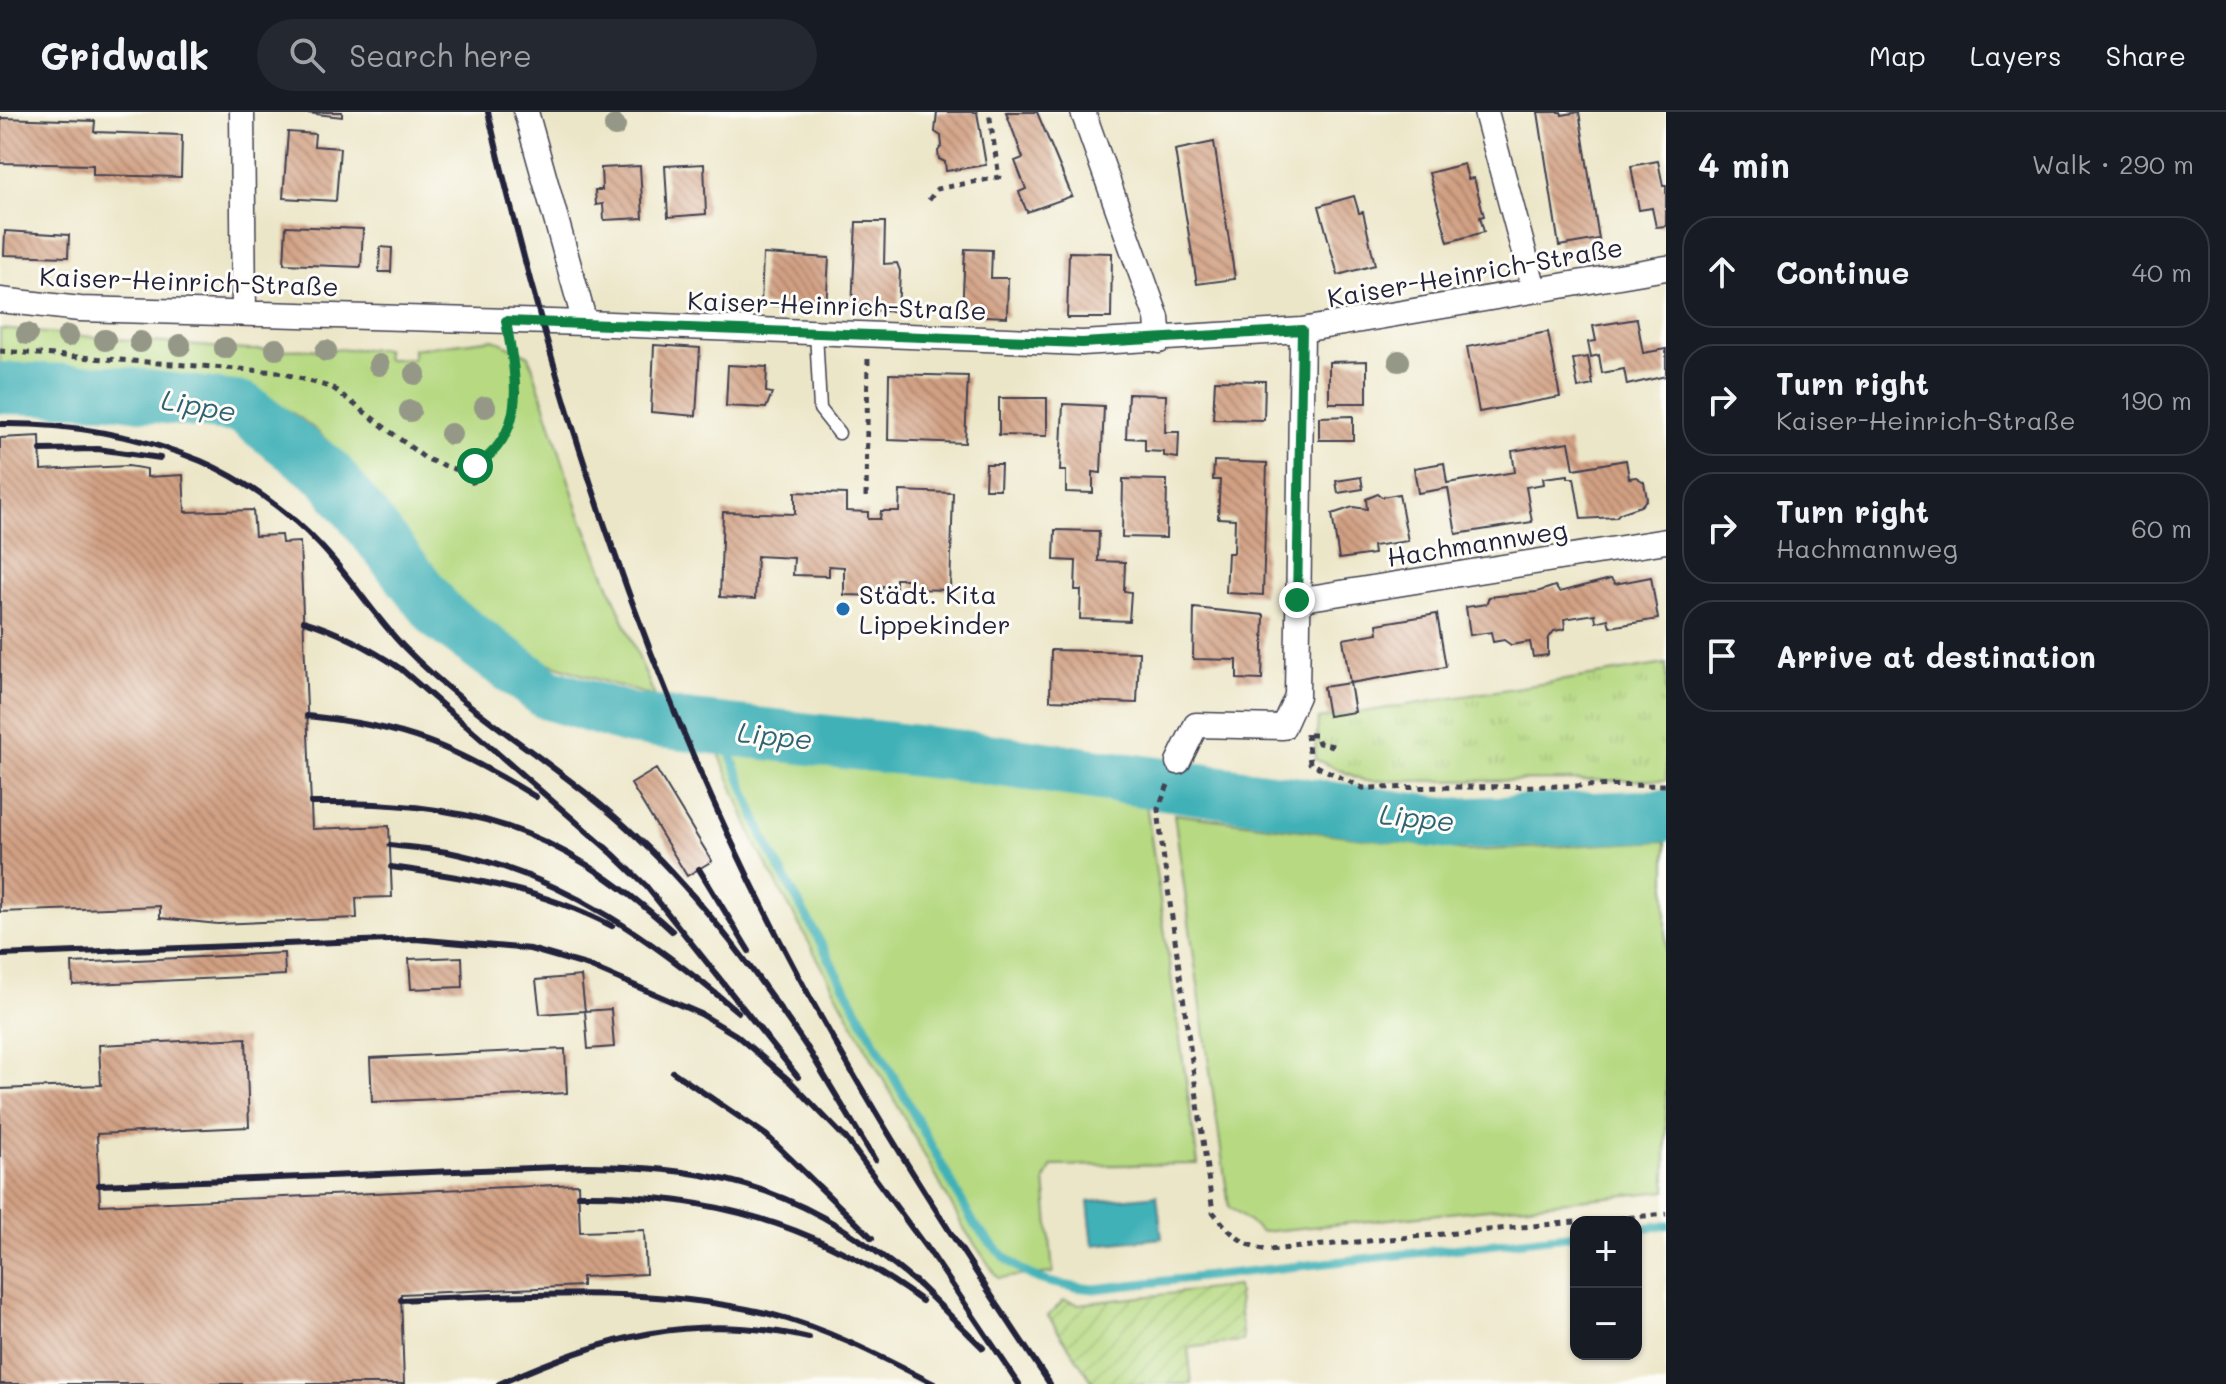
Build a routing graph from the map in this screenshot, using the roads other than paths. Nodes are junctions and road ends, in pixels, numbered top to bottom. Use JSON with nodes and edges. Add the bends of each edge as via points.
{"nodes":[{"id":1,"x":242,"y":112,"type":"edge"},
{"id":2,"x":526,"y":112,"type":"edge"},
{"id":3,"x":1083,"y":112,"type":"edge"},
{"id":4,"x":1486,"y":112,"type":"edge"},
{"id":5,"x":1666,"y":268,"type":"edge"},
{"id":6,"x":1534,"y":289,"type":"junction"},
{"id":7,"x":0,"y":300,"type":"edge"},
{"id":8,"x":244,"y":312,"type":"junction"},
{"id":9,"x":585,"y":323,"type":"junction"},
{"id":10,"x":1302,"y":330,"type":"junction"},
{"id":11,"x":816,"y":332,"type":"junction"},
{"id":12,"x":1159,"y":341,"type":"junction"},
{"id":13,"x":839,"y":433,"type":"dead end"},
{"id":14,"x":1666,"y":541,"type":"edge"},
{"id":15,"x":1297,"y":600,"type":"junction"},
{"id":16,"x":1178,"y":762,"type":"road end"}],
"edges":[{"from":1,"to":8,"type":"street"},
{"from":2,"to":9,"type":"street"},
{"from":3,"to":12,"type":"street","via":[[1157,318]]},
{"from":4,"to":6,"type":"street"},
{"from":5,"to":6,"type":"street","name":"Kaiser-Heinrich-Straße"},
{"from":6,"to":10,"type":"street","name":"Kaiser-Heinrich-Straße"},
{"from":7,"to":8,"type":"street","name":"Kaiser-Heinrich-Straße","via":[[80,309]]},
{"from":8,"to":9,"type":"street","name":"Kaiser-Heinrich-Straße"},
{"from":9,"to":11,"type":"street","name":"Kaiser-Heinrich-Straße"},
{"from":10,"to":12,"type":"street","name":"Kaiser-Heinrich-Straße"},
{"from":10,"to":15,"type":"street"},
{"from":11,"to":12,"type":"street","name":"Kaiser-Heinrich-Straße","via":[[1082,343]]},
{"from":11,"to":13,"type":"lane","via":[[820,409]]},
{"from":14,"to":15,"type":"street","name":"Hachmannweg"},
{"from":15,"to":16,"type":"street","via":[[1297,696],[1283,727],[1196,725]]}]}
